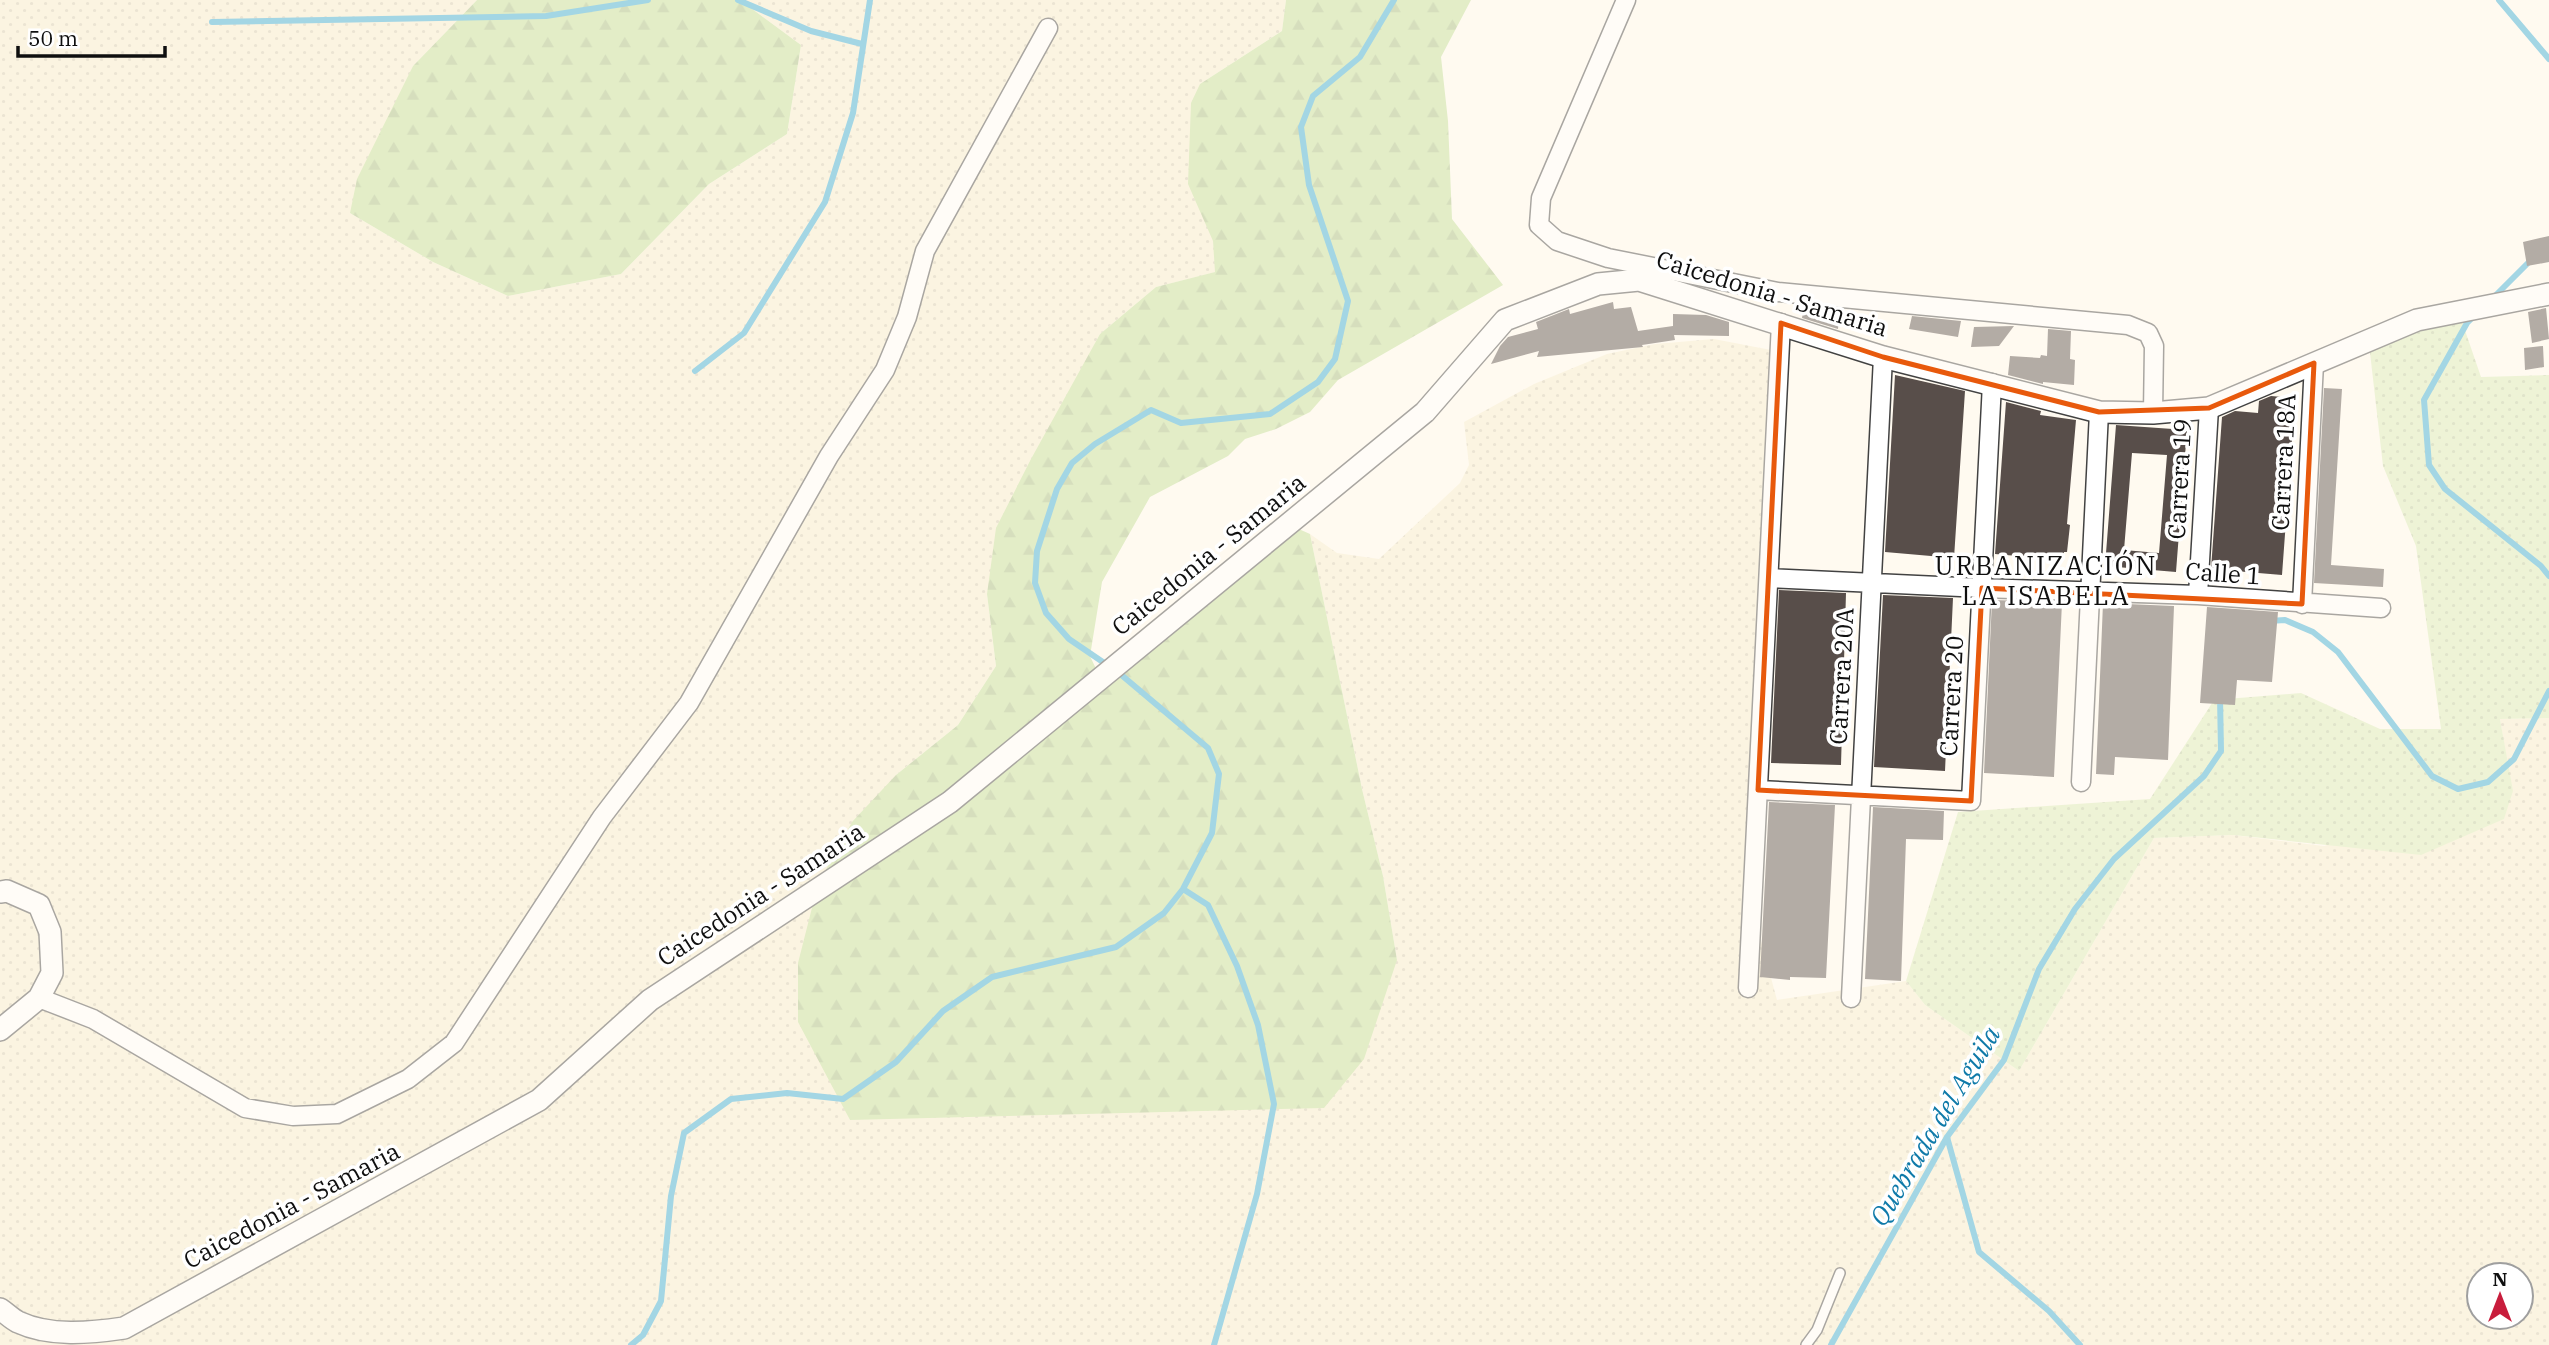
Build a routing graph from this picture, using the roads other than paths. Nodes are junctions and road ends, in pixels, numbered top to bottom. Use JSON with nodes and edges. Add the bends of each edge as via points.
{"nodes":[{"id":1,"x":1626,"y":0,"type":"edge"},
{"id":2,"x":1048,"y":28,"type":"dead end"},
{"id":3,"x":2549,"y":294,"type":"edge"},
{"id":4,"x":1782,"y":323,"type":"junction"},
{"id":5,"x":1883,"y":357,"type":"junction"},
{"id":6,"x":2314,"y":363,"type":"junction"},
{"id":7,"x":1992,"y":383,"type":"junction"},
{"id":8,"x":2209,"y":408,"type":"junction"},
{"id":9,"x":2099,"y":412,"type":"junction"},
{"id":10,"x":2153,"y":413,"type":"junction"},
{"id":11,"x":1769,"y":578,"type":"junction"},
{"id":12,"x":1871,"y":583,"type":"junction"},
{"id":13,"x":1982,"y":588,"type":"junction"},
{"id":14,"x":2091,"y":592,"type":"junction"},
{"id":15,"x":2198,"y":595,"type":"junction"},
{"id":16,"x":2302,"y":604,"type":"junction"},
{"id":17,"x":2381,"y":608,"type":"dead end"},
{"id":18,"x":2081,"y":782,"type":"dead end"},
{"id":19,"x":1758,"y":790,"type":"junction"},
{"id":20,"x":1861,"y":795,"type":"junction"},
{"id":21,"x":0,"y":892,"type":"edge"},
{"id":22,"x":1748,"y":988,"type":"dead end"},
{"id":23,"x":39,"y":998,"type":"junction"},
{"id":24,"x":1851,"y":998,"type":"dead end"},
{"id":25,"x":0,"y":1030,"type":"edge"},
{"id":26,"x":1840,"y":1273,"type":"dead end"},
{"id":27,"x":0,"y":1309,"type":"edge"},
{"id":28,"x":1806,"y":1345,"type":"edge"}],
"edges":[{"from":1,"to":10,"type":"street","via":[[1541,198],[1539,225],[1557,241],[1608,258],[1778,292],[2128,325],[2148,333],[2154,346]]},
{"from":2,"to":23,"type":"street","via":[[925,251],[907,317],[885,370],[829,456],[689,703],[602,817],[454,1043],[408,1079],[337,1114],[293,1116],[245,1108],[93,1020]]},
{"from":3,"to":6,"type":"street","name":"Caicedonia - Samaria","via":[[2417,320]]},
{"from":4,"to":5,"type":"street","name":"Caicedonia - Samaria"},
{"from":4,"to":11,"type":"street"},
{"from":4,"to":27,"type":"street","name":"Caicedonia - Samaria","via":[[1639,279],[1598,284],[1505,320],[1425,412],[950,802],[650,1000],[539,1100],[124,1328],[88,1333],[49,1330],[19,1322]]},
{"from":5,"to":7,"type":"street","name":"Caicedonia - Samaria"},
{"from":5,"to":12,"type":"street","name":"Carrera 20A"},
{"from":6,"to":8,"type":"street","name":"Caicedonia - Samaria"},
{"from":6,"to":16,"type":"street","name":"Carrera 18A"},
{"from":7,"to":9,"type":"street","name":"Caicedonia - Samaria"},
{"from":7,"to":13,"type":"street","name":"Carrera 20"},
{"from":8,"to":10,"type":"street","name":"Caicedonia - Samaria"},
{"from":8,"to":15,"type":"street","name":"Carrera 19"},
{"from":9,"to":10,"type":"street","name":"Caicedonia - Samaria"},
{"from":9,"to":14,"type":"street"},
{"from":11,"to":12,"type":"street","name":"Calle 1"},
{"from":11,"to":19,"type":"street"},
{"from":12,"to":13,"type":"street","name":"Calle 1"},
{"from":12,"to":20,"type":"street","name":"Carrera 20A"},
{"from":13,"to":14,"type":"street","name":"Calle 1"},
{"from":13,"to":20,"type":"street","name":"Carrera 20","via":[[1971,801]]},
{"from":14,"to":15,"type":"street","name":"Calle 1"},
{"from":14,"to":18,"type":"street"},
{"from":15,"to":16,"type":"street","name":"Calle 1"},
{"from":16,"to":17,"type":"street","name":"Calle 1"},
{"from":19,"to":20,"type":"street"},
{"from":19,"to":22,"type":"street"},
{"from":20,"to":24,"type":"street","name":"Carrera 20A"},
{"from":21,"to":23,"type":"street","via":[[39,905],[50,932],[52,973]]},
{"from":23,"to":25,"type":"street"},
{"from":26,"to":28,"type":"lane","via":[[1817,1330]]}]}
